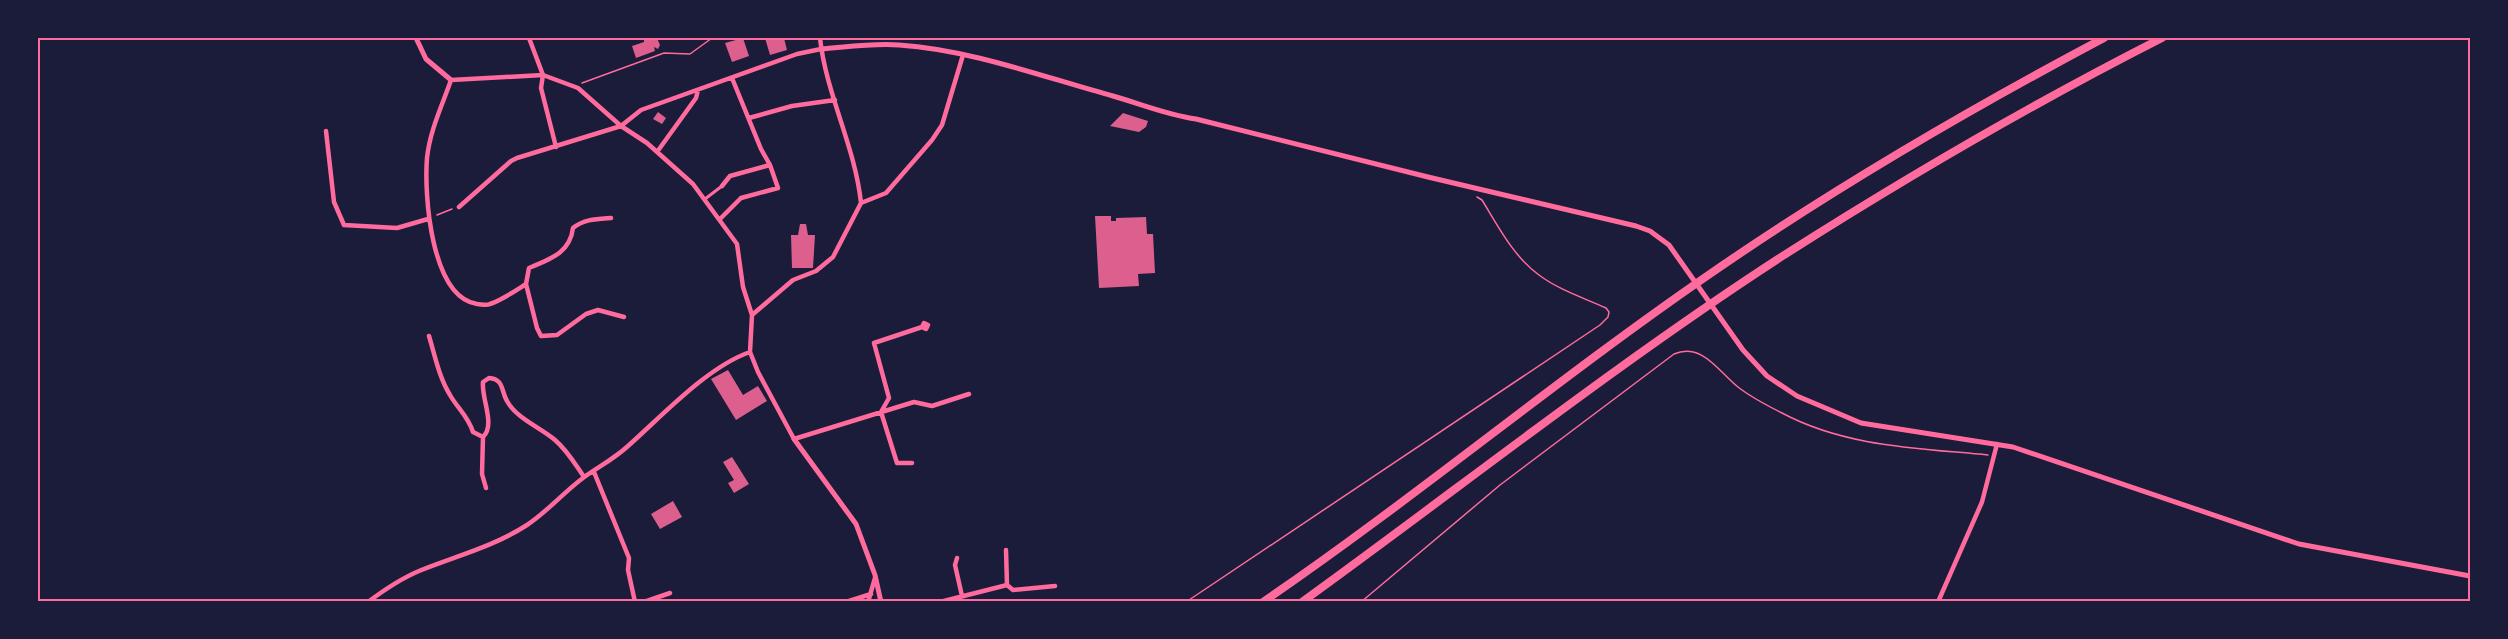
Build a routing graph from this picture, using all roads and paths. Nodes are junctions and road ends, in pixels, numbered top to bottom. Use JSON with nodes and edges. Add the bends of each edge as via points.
{"nodes":[{"id":1,"x":416,"y":38,"type":"edge"},
{"id":2,"x":529,"y":38,"type":"edge"},
{"id":3,"x":712,"y":38,"type":"edge"},
{"id":4,"x":820,"y":38,"type":"edge"},
{"id":5,"x":2104,"y":38,"type":"edge"},
{"id":6,"x":2162,"y":38,"type":"edge"},
{"id":7,"x":821,"y":49,"type":"junction"},
{"id":8,"x":963,"y":55,"type":"junction"},
{"id":9,"x":543,"y":75,"type":"junction"},
{"id":10,"x":732,"y":78,"type":"junction"},
{"id":11,"x":452,"y":80,"type":"junction"},
{"id":12,"x":578,"y":88,"type":"junction"},
{"id":13,"x":698,"y":90,"type":"junction"},
{"id":14,"x":835,"y":100,"type":"junction"},
{"id":15,"x":749,"y":118,"type":"junction"},
{"id":16,"x":621,"y":126,"type":"junction"},
{"id":17,"x":326,"y":131,"type":"dead end"},
{"id":18,"x":556,"y":147,"type":"junction"},
{"id":19,"x":657,"y":152,"type":"junction"},
{"id":20,"x":770,"y":165,"type":"junction"},
{"id":21,"x":722,"y":186,"type":"joint"},
{"id":22,"x":1474,"y":195,"type":"dead end"},
{"id":23,"x":705,"y":199,"type":"junction"},
{"id":24,"x":861,"y":203,"type":"junction"},
{"id":25,"x":459,"y":207,"type":"joint"},
{"id":26,"x":611,"y":218,"type":"dead end"},
{"id":27,"x":428,"y":219,"type":"junction"},
{"id":28,"x":720,"y":219,"type":"junction"},
{"id":29,"x":526,"y":284,"type":"junction"},
{"id":30,"x":752,"y":315,"type":"junction"},
{"id":31,"x":624,"y":318,"type":"dead end"},
{"id":32,"x":922,"y":327,"type":"dead end"},
{"id":33,"x":429,"y":336,"type":"dead end"},
{"id":34,"x":750,"y":352,"type":"junction"},
{"id":35,"x":969,"y":394,"type":"dead end"},
{"id":36,"x":881,"y":412,"type":"junction"},
{"id":37,"x":483,"y":437,"type":"junction"},
{"id":38,"x":794,"y":439,"type":"junction"},
{"id":39,"x":1997,"y":444,"type":"junction"},
{"id":40,"x":1994,"y":455,"type":"junction"},
{"id":41,"x":912,"y":463,"type":"dead end"},
{"id":42,"x":594,"y":471,"type":"junction"},
{"id":43,"x":584,"y":477,"type":"junction"},
{"id":44,"x":486,"y":488,"type":"dead end"},
{"id":45,"x":1006,"y":550,"type":"dead end"},
{"id":46,"x":957,"y":558,"type":"dead end"},
{"id":47,"x":875,"y":575,"type":"junction"},
{"id":48,"x":2470,"y":576,"type":"edge"},
{"id":49,"x":1007,"y":585,"type":"junction"},
{"id":50,"x":1055,"y":586,"type":"dead end"},
{"id":51,"x":670,"y":593,"type":"dead end"},
{"id":52,"x":871,"y":594,"type":"junction"},
{"id":53,"x":962,"y":596,"type":"junction"},
{"id":54,"x":636,"y":601,"type":"edge"},
{"id":55,"x":368,"y":602,"type":"edge"},
{"id":56,"x":644,"y":602,"type":"edge"},
{"id":57,"x":846,"y":602,"type":"edge"},
{"id":58,"x":868,"y":602,"type":"edge"},
{"id":59,"x":881,"y":602,"type":"edge"},
{"id":60,"x":940,"y":602,"type":"edge"},
{"id":61,"x":1186,"y":602,"type":"edge"},
{"id":62,"x":1263,"y":602,"type":"edge"},
{"id":63,"x":1302,"y":602,"type":"edge"},
{"id":64,"x":1360,"y":602,"type":"edge"},
{"id":65,"x":1938,"y":602,"type":"edge"}],
"edges":[{"from":1,"to":11,"type":"street","via":[[426,59]]},
{"from":2,"to":9,"type":"street"},
{"from":3,"to":12,"type":"path","via":[[690,54],[664,53]]},
{"from":4,"to":7,"type":"street"},
{"from":5,"to":62,"type":"highway","via":[[1902,151],[1708,275]]},
{"from":6,"to":63,"type":"highway","via":[[1970,142],[1780,258],[1617,370]]},
{"from":7,"to":8,"type":"street","via":[[900,45]]},
{"from":7,"to":10,"type":"street"},
{"from":7,"to":14,"type":"street"},
{"from":8,"to":24,"type":"street","via":[[942,125],[932,140],[886,194]]},
{"from":8,"to":39,"type":"street","via":[[1172,116],[1630,225],[1669,244],[1743,350],[1781,387],[1861,423]]},
{"from":9,"to":11,"type":"street"},
{"from":9,"to":12,"type":"street"},
{"from":9,"to":18,"type":"street","via":[[541,88]]},
{"from":10,"to":13,"type":"street"},
{"from":10,"to":15,"type":"street"},
{"from":11,"to":27,"type":"street","via":[[431,136]]},
{"from":12,"to":16,"type":"street"},
{"from":13,"to":16,"type":"street","via":[[641,110]]},
{"from":13,"to":19,"type":"street"},
{"from":14,"to":15,"type":"street"},
{"from":14,"to":24,"type":"street"},
{"from":15,"to":20,"type":"street"},
{"from":16,"to":18,"type":"street"},
{"from":16,"to":19,"type":"street"},
{"from":17,"to":27,"type":"street","via":[[334,202],[344,225],[397,228]]},
{"from":18,"to":25,"type":"street","via":[[511,161]]},
{"from":19,"to":23,"type":"street"},
{"from":20,"to":21,"type":"street","via":[[730,176]]},
{"from":20,"to":28,"type":"street","via":[[777,188],[741,198]]},
{"from":21,"to":23,"type":"street"},
{"from":22,"to":61,"type":"path","via":[[1482,200],[1511,247],[1538,274],[1606,308],[1608,317]]},
{"from":23,"to":28,"type":"street"},
{"from":24,"to":30,"type":"street","via":[[833,257],[816,271],[793,280]]},
{"from":25,"to":27,"type":"path"},
{"from":26,"to":29,"type":"street","via":[[579,223],[573,228],[572,241],[558,256],[529,268]]},
{"from":27,"to":29,"type":"street","via":[[442,273],[468,302],[488,305]]},
{"from":28,"to":30,"type":"street","via":[[737,244],[743,287]]},
{"from":29,"to":31,"type":"street","via":[[542,336],[556,335],[598,310]]},
{"from":30,"to":34,"type":"street"},
{"from":32,"to":36,"type":"street","via":[[874,343],[889,398]]},
{"from":33,"to":37,"type":"street","via":[[440,376],[451,397],[473,432]]},
{"from":34,"to":38,"type":"street"},
{"from":34,"to":42,"type":"street","via":[[735,358],[676,401],[627,447]]},
{"from":35,"to":36,"type":"street","via":[[932,406],[914,402]]},
{"from":36,"to":38,"type":"street"},
{"from":36,"to":41,"type":"street","via":[[897,463]]},
{"from":37,"to":43,"type":"street","via":[[489,426],[483,382],[495,378],[501,383],[507,401],[527,422],[564,448]]},
{"from":37,"to":44,"type":"street","via":[[482,474]]},
{"from":38,"to":47,"type":"street","via":[[856,524]]},
{"from":39,"to":40,"type":"street"},
{"from":39,"to":48,"type":"street","via":[[2068,464],[2299,544]]},
{"from":40,"to":64,"type":"path","via":[[1873,444],[1831,434],[1754,399],[1700,353],[1682,351],[1500,485]]},
{"from":40,"to":65,"type":"street","via":[[1982,502]]},
{"from":42,"to":43,"type":"street"},
{"from":42,"to":54,"type":"street","via":[[629,558]]},
{"from":43,"to":55,"type":"street","via":[[504,540],[419,571]]},
{"from":45,"to":49,"type":"street"},
{"from":46,"to":53,"type":"street"},
{"from":47,"to":52,"type":"street"},
{"from":47,"to":59,"type":"street"},
{"from":49,"to":50,"type":"street","via":[[1012,590]]},
{"from":49,"to":53,"type":"street"},
{"from":51,"to":56,"type":"street"},
{"from":52,"to":57,"type":"street"},
{"from":52,"to":58,"type":"street"},
{"from":53,"to":60,"type":"street"}]}
